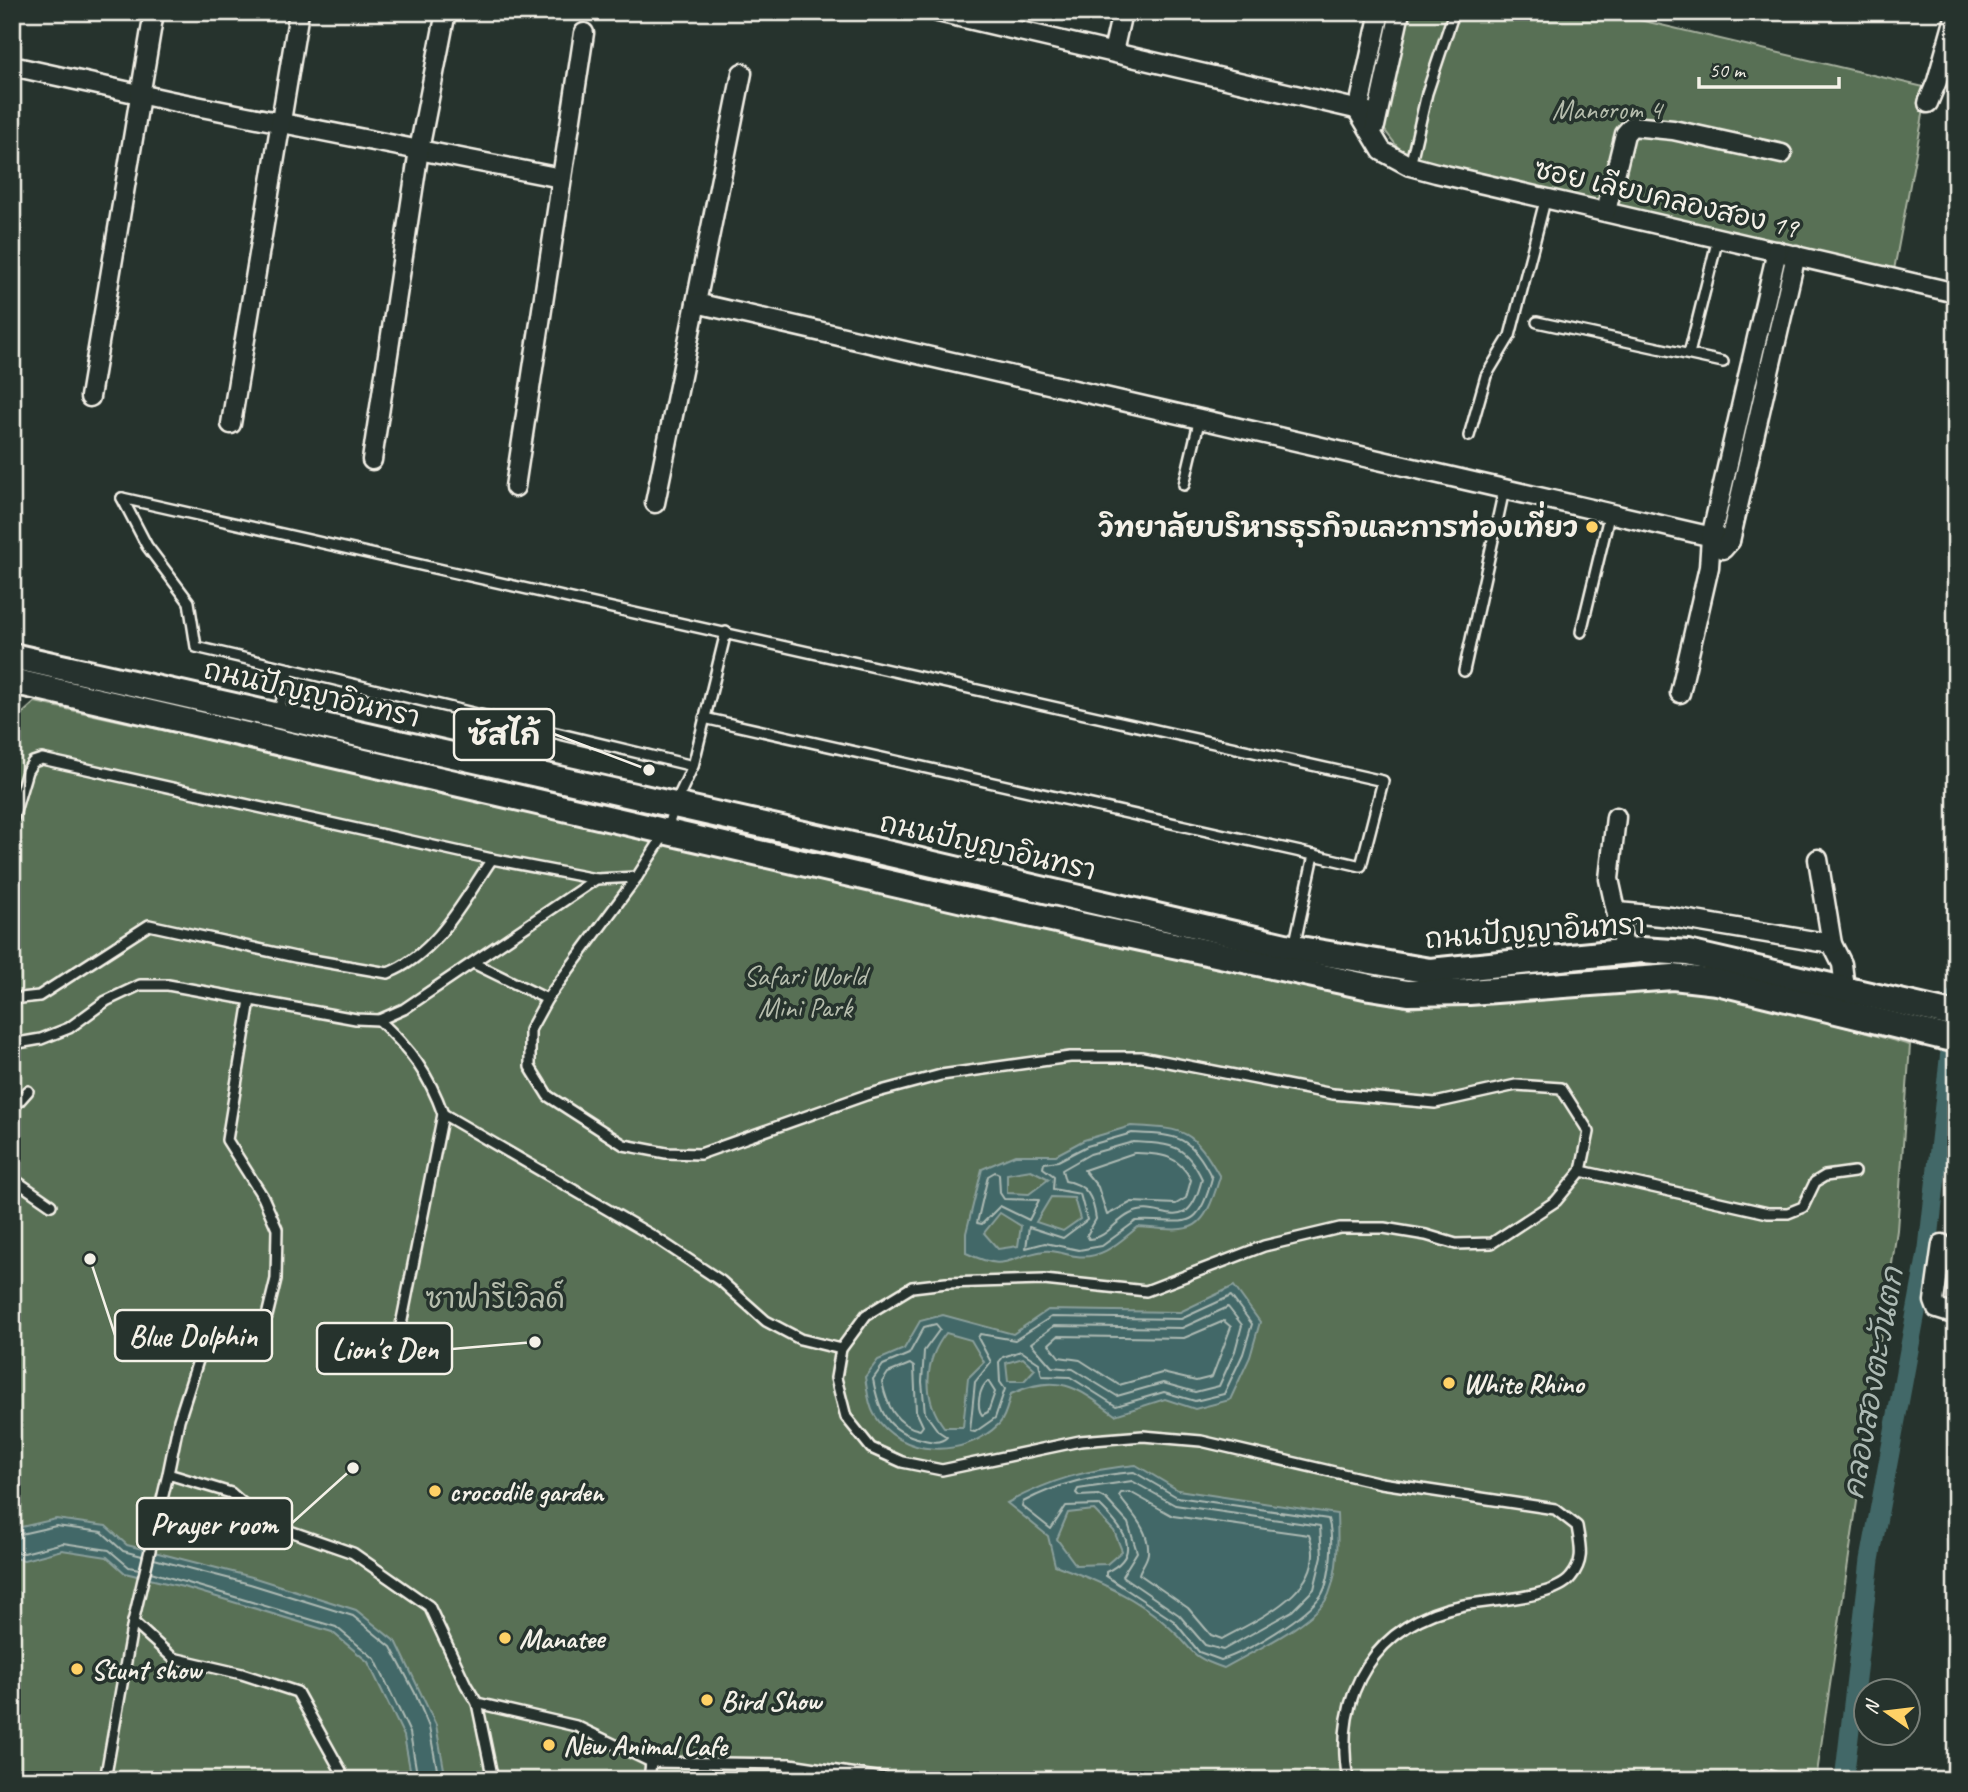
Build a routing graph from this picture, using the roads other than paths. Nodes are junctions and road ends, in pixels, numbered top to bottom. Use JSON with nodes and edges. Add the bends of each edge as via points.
{"nodes":[{"id":1,"x":154,"y":12,"type":"edge"},
{"id":2,"x":299,"y":12,"type":"edge"},
{"id":3,"x":446,"y":12,"type":"edge"},
{"id":4,"x":939,"y":12,"type":"edge"},
{"id":5,"x":1122,"y":12,"type":"edge"},
{"id":6,"x":1380,"y":12,"type":"edge"},
{"id":7,"x":1399,"y":12,"type":"edge"},
{"id":8,"x":1454,"y":12,"type":"edge"},
{"id":9,"x":1956,"y":14,"type":"edge"},
{"id":10,"x":584,"y":33,"type":"dead end"},
{"id":11,"x":1113,"y":52,"type":"junction"},
{"id":12,"x":12,"y":66,"type":"edge"},
{"id":13,"x":742,"y":72,"type":"dead end"},
{"id":14,"x":141,"y":94,"type":"junction"},
{"id":15,"x":1928,"y":103,"type":"dead end"},
{"id":16,"x":1358,"y":111,"type":"junction"},
{"id":17,"x":1377,"y":114,"type":"junction"},
{"id":18,"x":280,"y":122,"type":"junction"},
{"id":19,"x":1373,"y":139,"type":"junction"},
{"id":20,"x":419,"y":150,"type":"junction"},
{"id":21,"x":1783,"y":153,"type":"dead end"},
{"id":22,"x":1410,"y":166,"type":"junction"},
{"id":23,"x":561,"y":177,"type":"junction"},
{"id":24,"x":1546,"y":197,"type":"junction"},
{"id":25,"x":1606,"y":211,"type":"junction"},
{"id":26,"x":1718,"y":238,"type":"junction"},
{"id":27,"x":1777,"y":251,"type":"junction"},
{"id":28,"x":1796,"y":255,"type":"junction"},
{"id":29,"x":1956,"y":292,"type":"edge"},
{"id":30,"x":696,"y":303,"type":"junction"},
{"id":31,"x":1537,"y":322,"type":"dead end"},
{"id":32,"x":1689,"y":354,"type":"junction"},
{"id":33,"x":1723,"y":362,"type":"dead end"},
{"id":34,"x":90,"y":397,"type":"dead end"},
{"id":35,"x":1200,"y":418,"type":"junction"},
{"id":36,"x":231,"y":424,"type":"dead end"},
{"id":37,"x":1469,"y":436,"type":"dead end"},
{"id":38,"x":372,"y":460,"type":"dead end"},
{"id":39,"x":1184,"y":485,"type":"dead end"},
{"id":40,"x":515,"y":487,"type":"dead end"},
{"id":41,"x":1504,"y":490,"type":"junction"},
{"id":42,"x":655,"y":503,"type":"dead end"},
{"id":43,"x":1610,"y":512,"type":"junction"},
{"id":44,"x":1711,"y":537,"type":"junction"},
{"id":45,"x":1730,"y":541,"type":"junction"},
{"id":46,"x":1709,"y":567,"type":"junction"},
{"id":47,"x":726,"y":632,"type":"junction"},
{"id":48,"x":1581,"y":632,"type":"dead end"},
{"id":49,"x":12,"y":656,"type":"edge"},
{"id":50,"x":290,"y":669,"type":"junction"},
{"id":51,"x":1464,"y":671,"type":"dead end"},
{"id":52,"x":12,"y":681,"type":"edge"},
{"id":53,"x":1680,"y":693,"type":"dead end"},
{"id":54,"x":277,"y":716,"type":"junction"},
{"id":55,"x":704,"y":718,"type":"junction"},
{"id":56,"x":271,"y":740,"type":"junction"},
{"id":57,"x":693,"y":766,"type":"junction"},
{"id":58,"x":675,"y":804,"type":"junction"},
{"id":59,"x":1616,"y":817,"type":"dead end"},
{"id":60,"x":12,"y":822,"type":"edge"},
{"id":61,"x":666,"y":832,"type":"junction"},
{"id":62,"x":1314,"y":855,"type":"junction"},
{"id":63,"x":492,"y":859,"type":"junction"},
{"id":64,"x":1818,"y":859,"type":"dead end"},
{"id":65,"x":637,"y":877,"type":"junction"},
{"id":66,"x":596,"y":879,"type":"junction"},
{"id":67,"x":1618,"y":912,"type":"junction"},
{"id":68,"x":1832,"y":944,"type":"junction"},
{"id":69,"x":1625,"y":951,"type":"junction"},
{"id":70,"x":1292,"y":959,"type":"junction"},
{"id":71,"x":472,"y":962,"type":"junction"},
{"id":72,"x":1845,"y":988,"type":"junction"},
{"id":73,"x":12,"y":999,"type":"edge"},
{"id":74,"x":547,"y":999,"type":"junction"},
{"id":75,"x":250,"y":1000,"type":"junction"},
{"id":76,"x":379,"y":1020,"type":"junction"},
{"id":77,"x":1950,"y":1026,"type":"edge"},
{"id":78,"x":12,"y":1044,"type":"edge"},
{"id":79,"x":27,"y":1091,"type":"dead end"},
{"id":80,"x":12,"y":1110,"type":"edge"},
{"id":81,"x":443,"y":1114,"type":"junction"},
{"id":82,"x":1581,"y":1171,"type":"junction"},
{"id":83,"x":1854,"y":1172,"type":"dead end"},
{"id":84,"x":12,"y":1178,"type":"edge"},
{"id":85,"x":51,"y":1205,"type":"dead end"},
{"id":86,"x":1941,"y":1244,"type":"dead end"},
{"id":87,"x":1956,"y":1315,"type":"edge"},
{"id":88,"x":401,"y":1325,"type":"dead end"},
{"id":89,"x":841,"y":1349,"type":"junction"},
{"id":90,"x":168,"y":1474,"type":"junction"},
{"id":91,"x":133,"y":1622,"type":"junction"},
{"id":92,"x":477,"y":1703,"type":"junction"},
{"id":93,"x":651,"y":1762,"type":"junction"},
{"id":94,"x":790,"y":1763,"type":"junction"},
{"id":95,"x":1766,"y":1775,"type":"dead end"},
{"id":96,"x":105,"y":1780,"type":"edge"},
{"id":97,"x":343,"y":1780,"type":"edge"},
{"id":98,"x":492,"y":1780,"type":"edge"},
{"id":99,"x":649,"y":1780,"type":"edge"},
{"id":100,"x":786,"y":1780,"type":"edge"},
{"id":101,"x":896,"y":1780,"type":"edge"},
{"id":102,"x":1348,"y":1780,"type":"edge"},
{"id":103,"x":1784,"y":1780,"type":"edge"}],
"edges":[{"from":1,"to":14,"type":"street"},
{"from":2,"to":18,"type":"street"},
{"from":3,"to":20,"type":"street"},
{"from":4,"to":11,"type":"street"},
{"from":5,"to":11,"type":"street"},
{"from":6,"to":16,"type":"street"},
{"from":7,"to":17,"type":"street"},
{"from":8,"to":22,"type":"lane","via":[[1427,93]]},
{"from":9,"to":15,"type":"street"},
{"from":10,"to":23,"type":"street"},
{"from":11,"to":16,"type":"street"},
{"from":12,"to":14,"type":"street"},
{"from":13,"to":30,"type":"street"},
{"from":14,"to":18,"type":"street"},
{"from":14,"to":34,"type":"street"},
{"from":16,"to":17,"type":"street"},
{"from":16,"to":19,"type":"street","name":"ซอย เลียบคลองสอง 19"},
{"from":17,"to":19,"type":"street"},
{"from":18,"to":20,"type":"street"},
{"from":18,"to":36,"type":"street"},
{"from":19,"to":22,"type":"street","name":"ซอย เลียบคลองสอง 19","via":[[1392,158]]},
{"from":20,"to":23,"type":"street"},
{"from":20,"to":38,"type":"street"},
{"from":21,"to":25,"type":"street","via":[[1632,126],[1625,134]]},
{"from":22,"to":24,"type":"street","name":"ซอย เลียบคลองสอง 19"},
{"from":23,"to":40,"type":"street"},
{"from":24,"to":25,"type":"street","name":"ซอย เลียบคลองสอง 19"},
{"from":24,"to":37,"type":"lane","via":[[1510,336],[1486,376]]},
{"from":25,"to":26,"type":"street","name":"ซอย เลียบคลองสอง 19"},
{"from":26,"to":27,"type":"street","name":"ซอย เลียบคลองสอง 19"},
{"from":26,"to":32,"type":"lane"},
{"from":27,"to":28,"type":"street","name":"ซอย เลียบคลองสอง 19"},
{"from":27,"to":44,"type":"street"},
{"from":28,"to":29,"type":"street","name":"ซอย เลียบคลองสอง 19"},
{"from":28,"to":45,"type":"street"},
{"from":30,"to":35,"type":"street"},
{"from":30,"to":42,"type":"street"},
{"from":31,"to":32,"type":"lane"},
{"from":32,"to":33,"type":"lane"},
{"from":35,"to":39,"type":"lane"},
{"from":35,"to":41,"type":"street"},
{"from":41,"to":43,"type":"street"},
{"from":41,"to":51,"type":"lane"},
{"from":43,"to":44,"type":"street"},
{"from":43,"to":48,"type":"lane"},
{"from":44,"to":45,"type":"street"},
{"from":44,"to":46,"type":"street"},
{"from":45,"to":46,"type":"street"},
{"from":46,"to":53,"type":"street"},
{"from":47,"to":50,"type":"lane","via":[[122,498],[147,546],[189,603],[196,647]]},
{"from":47,"to":55,"type":"lane"},
{"from":47,"to":62,"type":"lane","via":[[1383,781],[1361,866]]},
{"from":49,"to":54,"type":"street","name":"ถนนปัญญาอินทรา"},
{"from":50,"to":54,"type":"lane"},
{"from":50,"to":57,"type":"lane"},
{"from":52,"to":56,"type":"street","name":"ถนนปัญญาอินทรา"},
{"from":54,"to":56,"type":"lane"},
{"from":54,"to":58,"type":"street","name":"ถนนปัญญาอินทรา"},
{"from":55,"to":57,"type":"lane"},
{"from":55,"to":62,"type":"lane"},
{"from":56,"to":61,"type":"street","name":"ถนนปัญญาอินทรา"},
{"from":57,"to":58,"type":"lane"},
{"from":58,"to":61,"type":"lane"},
{"from":58,"to":70,"type":"street","name":"ถนนปัญญาอินทรา"},
{"from":59,"to":67,"type":"street","via":[[1609,879]]},
{"from":60,"to":63,"type":"lane","via":[[27,771],[42,759]]},
{"from":61,"to":65,"type":"lane"},
{"from":61,"to":70,"type":"street","name":"ถนนปัญญาอินทรา"},
{"from":62,"to":70,"type":"lane"},
{"from":63,"to":66,"type":"lane"},
{"from":63,"to":73,"type":"lane","via":[[437,940],[388,972],[149,925],[39,996]]},
{"from":64,"to":68,"type":"street"},
{"from":65,"to":66,"type":"lane"},
{"from":65,"to":74,"type":"lane"},
{"from":66,"to":71,"type":"lane"},
{"from":67,"to":68,"type":"street"},
{"from":67,"to":69,"type":"street"},
{"from":68,"to":72,"type":"street","via":[[1842,964]]},
{"from":69,"to":70,"type":"street","name":"ถนนปัญญาอินทรา","via":[[1430,971]]},
{"from":69,"to":72,"type":"street","name":"ถนนปัญญาอินทรา","via":[[1688,953]]},
{"from":70,"to":77,"type":"street","name":"ถนนปัญญาอินทรา","via":[[1408,993],[1674,977],[1717,982],[1905,1028]]},
{"from":71,"to":74,"type":"lane"},
{"from":71,"to":76,"type":"lane","via":[[404,1009]]},
{"from":72,"to":77,"type":"street","name":"ถนนปัญญาอินทรา","via":[[1908,1004]]},
{"from":74,"to":82,"type":"lane","via":[[530,1030],[530,1067],[548,1096],[624,1145],[666,1153],[700,1154],[866,1095],[941,1075],[1070,1057],[1142,1057],[1333,1094],[1434,1103],[1516,1086],[1561,1088],[1589,1132]]},
{"from":75,"to":76,"type":"lane"},
{"from":75,"to":78,"type":"lane","via":[[168,985],[140,985],[106,1001],[69,1028]]},
{"from":75,"to":90,"type":"lane","via":[[228,1140],[278,1229],[276,1279],[267,1316],[252,1332],[201,1351]]},
{"from":76,"to":81,"type":"lane","via":[[409,1048],[433,1085]]},
{"from":79,"to":80,"type":"lane"},
{"from":81,"to":88,"type":"lane"},
{"from":81,"to":89,"type":"lane","via":[[653,1236],[721,1281],[766,1321],[800,1339]]},
{"from":82,"to":83,"type":"lane","via":[[1768,1213],[1803,1207],[1815,1182]]},
{"from":82,"to":89,"type":"lane","via":[[1556,1201],[1492,1243],[1457,1244],[1384,1228],[1340,1228],[1264,1247],[1146,1291],[1044,1280],[912,1287],[866,1315]]},
{"from":84,"to":85,"type":"lane"},
{"from":86,"to":87,"type":"street","via":[[1934,1301],[1937,1309]]},
{"from":89,"to":102,"type":"lane","via":[[836,1378],[846,1417],[871,1448],[902,1462],[942,1470],[1080,1441],[1143,1436],[1201,1441],[1381,1483],[1555,1509],[1577,1526],[1582,1557],[1570,1578],[1552,1590],[1460,1606],[1407,1624],[1377,1653],[1353,1689],[1343,1754]]},
{"from":90,"to":91,"type":"lane"},
{"from":90,"to":92,"type":"lane","via":[[230,1493],[264,1522],[353,1553],[429,1605]]},
{"from":91,"to":96,"type":"lane"},
{"from":91,"to":97,"type":"lane","via":[[173,1658],[297,1692]]},
{"from":92,"to":93,"type":"lane","via":[[576,1726]]},
{"from":92,"to":98,"type":"lane"},
{"from":93,"to":94,"type":"lane"},
{"from":93,"to":99,"type":"lane"},
{"from":94,"to":100,"type":"lane"},
{"from":94,"to":101,"type":"lane"},
{"from":95,"to":103,"type":"lane"}]}
